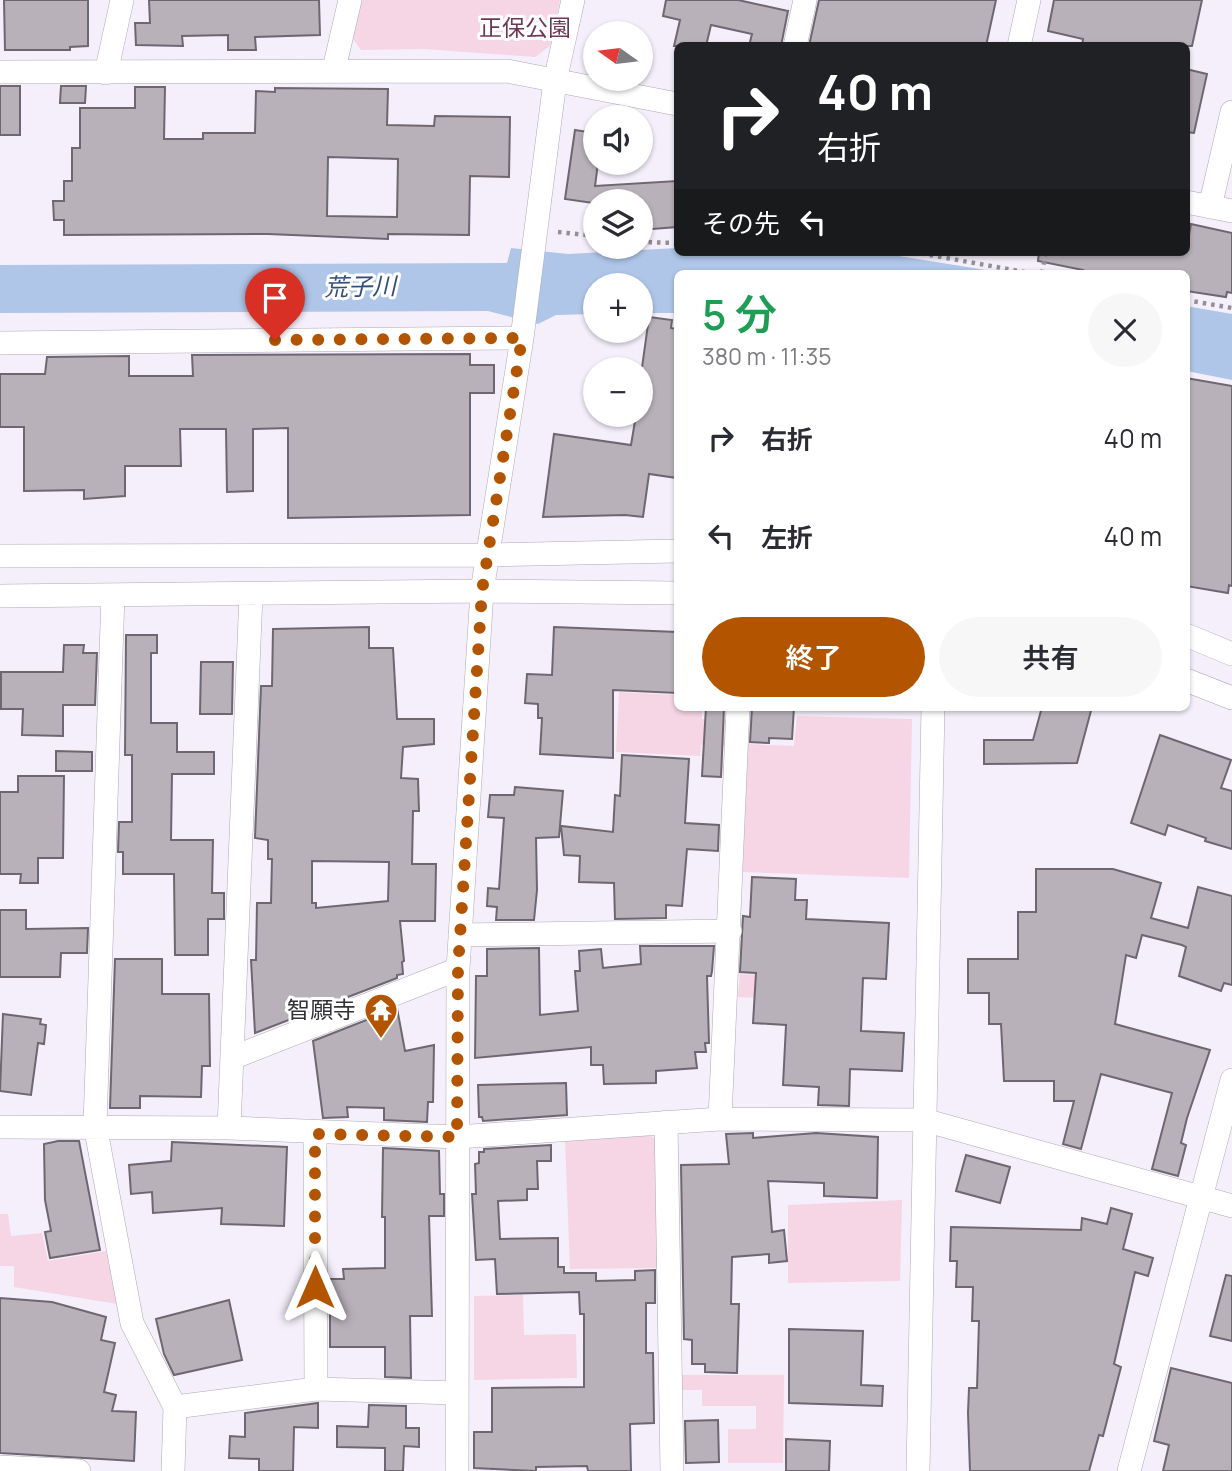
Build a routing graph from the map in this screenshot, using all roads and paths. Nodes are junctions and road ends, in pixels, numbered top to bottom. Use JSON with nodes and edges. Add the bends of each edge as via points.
{"nodes":[{"id":1,"x":122,"y":0,"type":"edge"},
{"id":2,"x":350,"y":0,"type":"edge"},
{"id":3,"x":573,"y":0,"type":"edge"},
{"id":4,"x":805,"y":0,"type":"edge"},
{"id":5,"x":1029,"y":0,"type":"edge"},
{"id":6,"x":796,"y":42,"type":"edge"},
{"id":7,"x":1020,"y":42,"type":"edge"},
{"id":8,"x":334,"y":69,"type":"junction"},
{"id":9,"x":0,"y":72,"type":"edge"},
{"id":10,"x":106,"y":73,"type":"junction"},
{"id":11,"x":555,"y":81,"type":"junction"},
{"id":12,"x":674,"y":103,"type":"edge"},
{"id":13,"x":1232,"y":112,"type":"edge"},
{"id":14,"x":1190,"y":203,"type":"edge"},
{"id":15,"x":1221,"y":209,"type":"edge"},
{"id":16,"x":537,"y":229,"type":"junction"},
{"id":17,"x":583,"y":235,"type":"edge"},
{"id":18,"x":653,"y":242,"type":"edge"},
{"id":19,"x":674,"y":243,"type":"edge"},
{"id":20,"x":935,"y":256,"type":"edge"},
{"id":21,"x":1013,"y":270,"type":"edge"},
{"id":22,"x":1190,"y":301,"type":"edge"},
{"id":23,"x":1232,"y":308,"type":"edge"},
{"id":24,"x":524,"y":329,"type":"junction"},
{"id":25,"x":0,"y":343,"type":"edge"},
{"id":26,"x":674,"y":551,"type":"edge"},
{"id":27,"x":489,"y":555,"type":"junction"},
{"id":28,"x":0,"y":556,"type":"edge"},
{"id":29,"x":482,"y":591,"type":"junction"},
{"id":30,"x":674,"y":593,"type":"edge"},
{"id":31,"x":251,"y":594,"type":"junction"},
{"id":32,"x":113,"y":595,"type":"junction"},
{"id":33,"x":0,"y":596,"type":"edge"},
{"id":34,"x":1190,"y":637,"type":"edge"},
{"id":35,"x":1232,"y":654,"type":"edge"},
{"id":36,"x":1190,"y":682,"type":"edge"},
{"id":37,"x":1232,"y":698,"type":"edge"},
{"id":38,"x":738,"y":711,"type":"edge"},
{"id":39,"x":933,"y":711,"type":"edge"},
{"id":40,"x":730,"y":931,"type":"junction"},
{"id":41,"x":460,"y":935,"type":"junction"},
{"id":42,"x":458,"y":968,"type":"junction"},
{"id":43,"x":232,"y":1058,"type":"junction"},
{"id":44,"x":1232,"y":1080,"type":"edge"},
{"id":45,"x":720,"y":1119,"type":"junction"},
{"id":46,"x":924,"y":1120,"type":"junction"},
{"id":47,"x":666,"y":1122,"type":"junction"},
{"id":48,"x":96,"y":1125,"type":"junction"},
{"id":49,"x":0,"y":1127,"type":"edge"},
{"id":50,"x":229,"y":1128,"type":"junction"},
{"id":51,"x":315,"y":1134,"type":"junction"},
{"id":52,"x":457,"y":1137,"type":"junction"},
{"id":53,"x":1201,"y":1197,"type":"junction"},
{"id":54,"x":1232,"y":1206,"type":"edge"},
{"id":55,"x":316,"y":1389,"type":"junction"},
{"id":56,"x":457,"y":1393,"type":"junction"},
{"id":57,"x":175,"y":1407,"type":"junction"},
{"id":58,"x":0,"y":1467,"type":"edge"},
{"id":59,"x":79,"y":1471,"type":"edge"},
{"id":60,"x":173,"y":1471,"type":"edge"},
{"id":61,"x":457,"y":1471,"type":"edge"},
{"id":62,"x":672,"y":1471,"type":"edge"},
{"id":63,"x":918,"y":1471,"type":"edge"},
{"id":64,"x":1129,"y":1471,"type":"edge"}],
"edges":[{"from":1,"to":10,"type":"street"},
{"from":2,"to":8,"type":"street"},
{"from":3,"to":11,"type":"street"},
{"from":4,"to":6,"type":"street"},
{"from":5,"to":7,"type":"street"},
{"from":8,"to":10,"type":"street"},
{"from":8,"to":11,"type":"street","via":[[507,71]]},
{"from":9,"to":10,"type":"street"},
{"from":11,"to":12,"type":"street"},
{"from":11,"to":16,"type":"street"},
{"from":13,"to":15,"type":"street"},
{"from":14,"to":15,"type":"street"},
{"from":16,"to":17,"type":"path"},
{"from":16,"to":24,"type":"street"},
{"from":18,"to":19,"type":"path"},
{"from":20,"to":21,"type":"path"},
{"from":22,"to":23,"type":"path"},
{"from":24,"to":25,"type":"street"},
{"from":24,"to":27,"type":"street"},
{"from":26,"to":27,"type":"street"},
{"from":27,"to":28,"type":"street"},
{"from":27,"to":29,"type":"street"},
{"from":29,"to":30,"type":"street"},
{"from":29,"to":31,"type":"street"},
{"from":29,"to":41,"type":"street"},
{"from":31,"to":32,"type":"street"},
{"from":31,"to":43,"type":"street"},
{"from":32,"to":33,"type":"street"},
{"from":32,"to":48,"type":"street"},
{"from":34,"to":35,"type":"street"},
{"from":36,"to":37,"type":"street"},
{"from":38,"to":40,"type":"street"},
{"from":39,"to":46,"type":"street"},
{"from":40,"to":41,"type":"street"},
{"from":40,"to":45,"type":"street"},
{"from":41,"to":42,"type":"street"},
{"from":42,"to":43,"type":"street"},
{"from":42,"to":52,"type":"street"},
{"from":43,"to":50,"type":"street"},
{"from":44,"to":53,"type":"street"},
{"from":45,"to":46,"type":"street"},
{"from":45,"to":47,"type":"street"},
{"from":46,"to":53,"type":"street"},
{"from":46,"to":63,"type":"street"},
{"from":47,"to":52,"type":"street"},
{"from":47,"to":62,"type":"street"},
{"from":48,"to":49,"type":"street"},
{"from":48,"to":50,"type":"street"},
{"from":48,"to":57,"type":"street","via":[[132,1323]]},
{"from":50,"to":51,"type":"street"},
{"from":51,"to":52,"type":"street"},
{"from":51,"to":55,"type":"street"},
{"from":52,"to":56,"type":"street"},
{"from":53,"to":54,"type":"street"},
{"from":53,"to":64,"type":"street"},
{"from":55,"to":56,"type":"street"},
{"from":55,"to":57,"type":"street"},
{"from":56,"to":61,"type":"street"},
{"from":57,"to":60,"type":"street"},
{"from":58,"to":59,"type":"street"}]}
